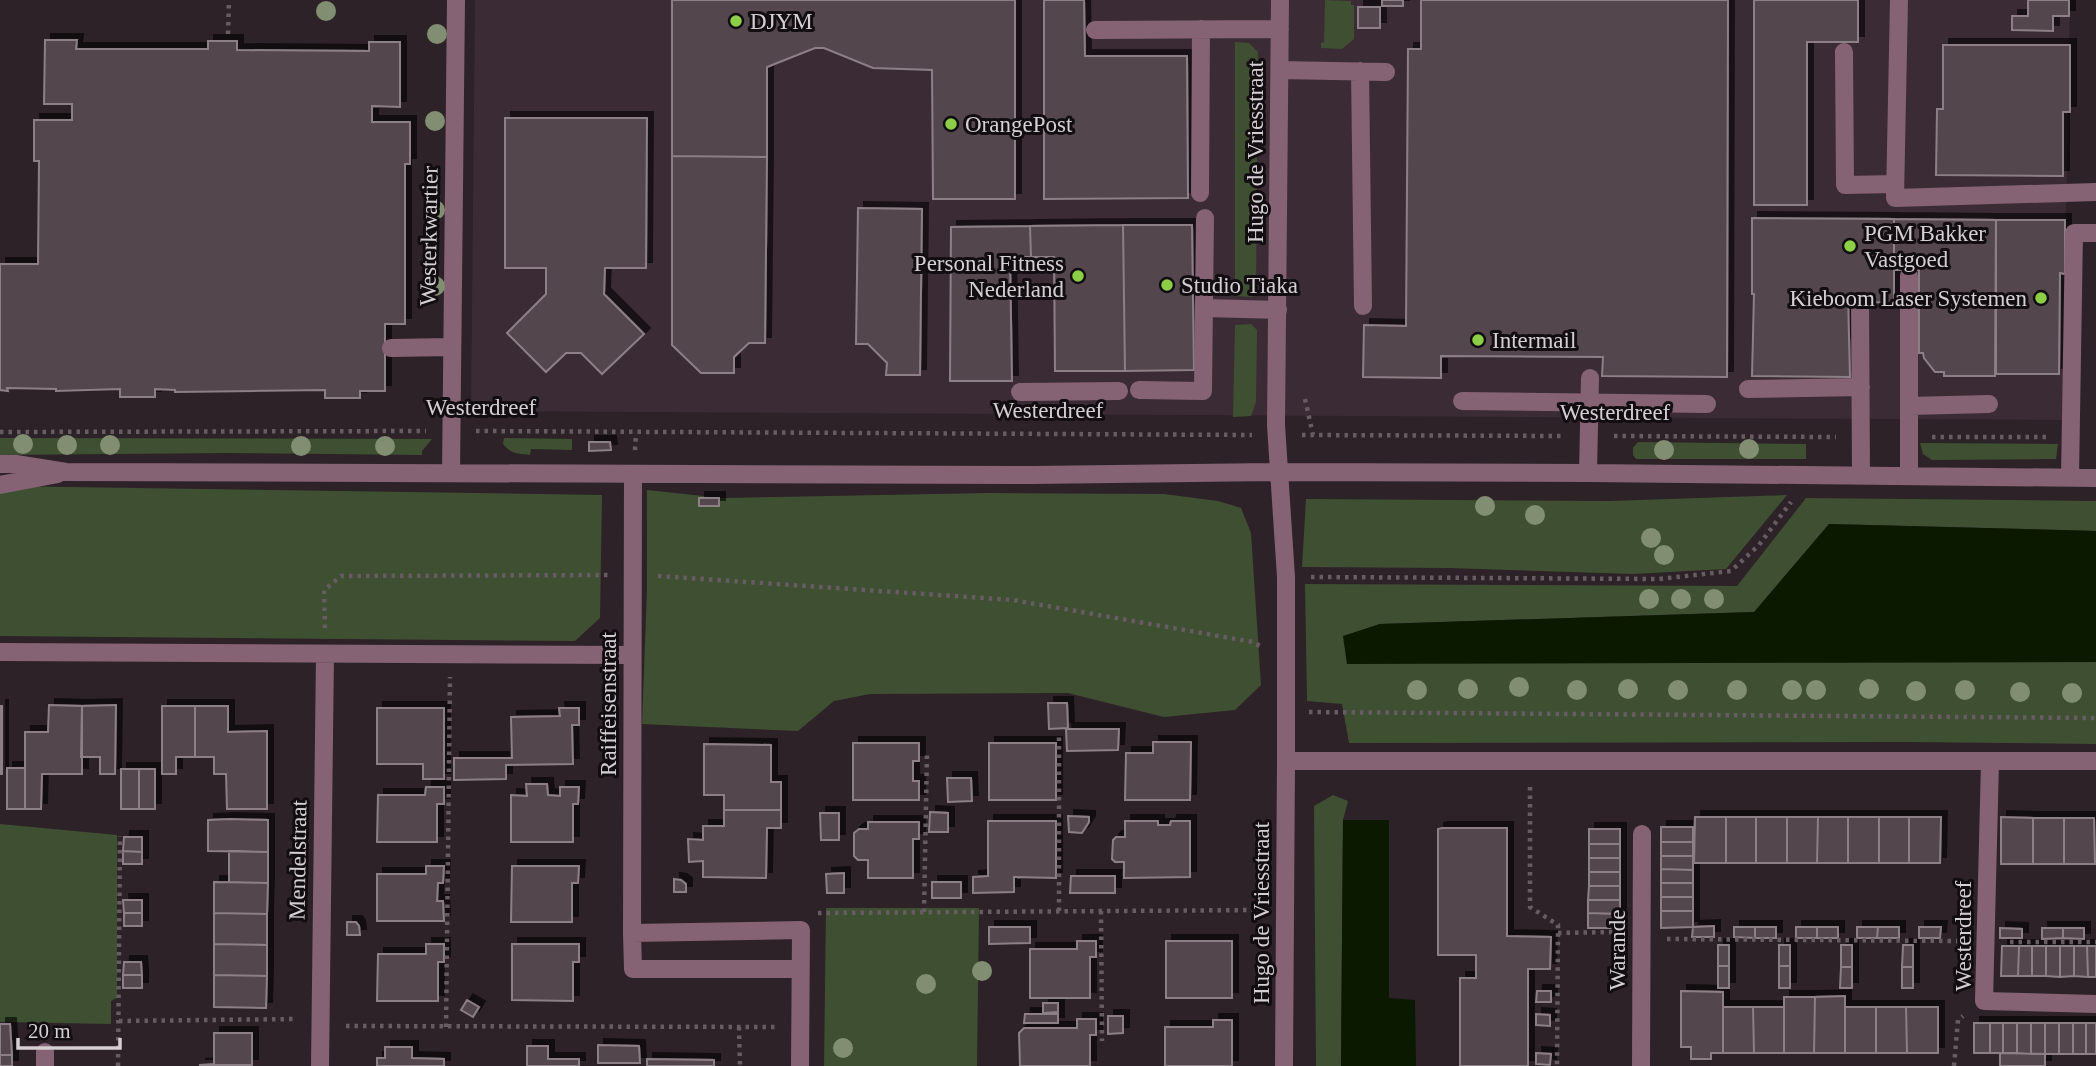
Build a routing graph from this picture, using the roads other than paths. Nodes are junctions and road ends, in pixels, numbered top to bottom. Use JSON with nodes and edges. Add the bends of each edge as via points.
{"nodes":[{"id":1,"x":456,"y":0,"type":"edge"},
{"id":2,"x":1280,"y":0,"type":"edge"},
{"id":3,"x":1899,"y":0,"type":"edge"},
{"id":4,"x":1201,"y":29,"type":"junction"},
{"id":5,"x":1280,"y":29,"type":"junction"},
{"id":6,"x":1095,"y":30,"type":"dead end"},
{"id":7,"x":1844,"y":52,"type":"dead end"},
{"id":8,"x":1280,"y":70,"type":"junction"},
{"id":9,"x":1360,"y":71,"type":"junction"},
{"id":10,"x":1386,"y":72,"type":"dead end"},
{"id":11,"x":1895,"y":184,"type":"junction"},
{"id":12,"x":2096,"y":192,"type":"edge"},
{"id":13,"x":1200,"y":193,"type":"dead end"},
{"id":14,"x":1205,"y":218,"type":"dead end"},
{"id":15,"x":2096,"y":233,"type":"edge"},
{"id":16,"x":1909,"y":276,"type":"dead end"},
{"id":17,"x":1860,"y":302,"type":"dead end"},
{"id":18,"x":1363,"y":306,"type":"dead end"},
{"id":19,"x":1204,"y":308,"type":"junction"},
{"id":20,"x":1278,"y":310,"type":"junction"},
{"id":21,"x":452,"y":347,"type":"junction"},
{"id":22,"x":391,"y":348,"type":"dead end"},
{"id":23,"x":1590,"y":378,"type":"dead end"},
{"id":24,"x":1861,"y":387,"type":"junction"},
{"id":25,"x":1748,"y":389,"type":"dead end"},
{"id":26,"x":1139,"y":390,"type":"dead end"},
{"id":27,"x":1020,"y":391,"type":"dead end"},
{"id":28,"x":1119,"y":391,"type":"dead end"},
{"id":29,"x":1462,"y":401,"type":"dead end"},
{"id":30,"x":1590,"y":402,"type":"junction"},
{"id":31,"x":1707,"y":404,"type":"dead end"},
{"id":32,"x":1989,"y":404,"type":"dead end"},
{"id":33,"x":1909,"y":406,"type":"junction"},
{"id":34,"x":0,"y":464,"type":"edge"},
{"id":35,"x":66,"y":472,"type":"junction"},
{"id":36,"x":1281,"y":472,"type":"junction"},
{"id":37,"x":452,"y":473,"type":"junction"},
{"id":38,"x":1588,"y":473,"type":"junction"},
{"id":39,"x":633,"y":474,"type":"junction"},
{"id":40,"x":1861,"y":475,"type":"junction"},
{"id":41,"x":1909,"y":476,"type":"junction"},
{"id":42,"x":2070,"y":477,"type":"junction"},
{"id":43,"x":2096,"y":478,"type":"edge"},
{"id":44,"x":0,"y":485,"type":"edge"},
{"id":45,"x":0,"y":652,"type":"edge"},
{"id":46,"x":325,"y":654,"type":"junction"},
{"id":47,"x":632,"y":655,"type":"junction"},
{"id":48,"x":1286,"y":761,"type":"junction"},
{"id":49,"x":2096,"y":761,"type":"edge"},
{"id":50,"x":1990,"y":762,"type":"junction"},
{"id":51,"x":1642,"y":834,"type":"dead end"},
{"id":52,"x":632,"y":933,"type":"junction"},
{"id":53,"x":800,"y":969,"type":"junction"},
{"id":54,"x":2096,"y":1004,"type":"edge"},
{"id":55,"x":320,"y":1066,"type":"edge"},
{"id":56,"x":800,"y":1066,"type":"edge"},
{"id":57,"x":1284,"y":1066,"type":"edge"},
{"id":58,"x":1642,"y":1066,"type":"edge"}],
"edges":[{"from":1,"to":21,"type":"street","name":"Westerkwartier"},
{"from":2,"to":5,"type":"street","name":"Hugo de Vriesstraat"},
{"from":3,"to":11,"type":"street"},
{"from":4,"to":5,"type":"street"},
{"from":4,"to":6,"type":"street"},
{"from":4,"to":13,"type":"street"},
{"from":5,"to":8,"type":"street","name":"Hugo de Vriesstraat"},
{"from":7,"to":11,"type":"street","via":[[1845,184]]},
{"from":8,"to":9,"type":"street"},
{"from":8,"to":20,"type":"street","name":"Hugo de Vriesstraat"},
{"from":9,"to":10,"type":"street"},
{"from":9,"to":18,"type":"street"},
{"from":11,"to":12,"type":"street","via":[[1895,198]]},
{"from":14,"to":19,"type":"street"},
{"from":15,"to":42,"type":"street","via":[[2074,233]]},
{"from":16,"to":33,"type":"street"},
{"from":17,"to":24,"type":"street"},
{"from":19,"to":20,"type":"street"},
{"from":19,"to":26,"type":"street","via":[[1203,391]]},
{"from":20,"to":36,"type":"street","name":"Hugo de Vriesstraat","via":[[1276,435]]},
{"from":21,"to":22,"type":"street"},
{"from":21,"to":37,"type":"street","name":"Westerkwartier"},
{"from":23,"to":30,"type":"street"},
{"from":24,"to":25,"type":"street"},
{"from":24,"to":40,"type":"street"},
{"from":27,"to":28,"type":"street"},
{"from":29,"to":30,"type":"street"},
{"from":30,"to":31,"type":"street"},
{"from":30,"to":38,"type":"street"},
{"from":32,"to":33,"type":"street"},
{"from":33,"to":41,"type":"street"},
{"from":34,"to":35,"type":"street"},
{"from":35,"to":37,"type":"street"},
{"from":35,"to":44,"type":"street"},
{"from":36,"to":38,"type":"street"},
{"from":36,"to":39,"type":"street"},
{"from":36,"to":48,"type":"street"},
{"from":37,"to":39,"type":"street"},
{"from":38,"to":40,"type":"street"},
{"from":39,"to":47,"type":"street","name":"Raiffeisenstraat"},
{"from":40,"to":41,"type":"street"},
{"from":41,"to":42,"type":"street"},
{"from":42,"to":43,"type":"street"},
{"from":45,"to":46,"type":"street"},
{"from":46,"to":47,"type":"street"},
{"from":46,"to":55,"type":"street","name":"Mendelstraat"},
{"from":47,"to":52,"type":"street","name":"Raiffeisenstraat"},
{"from":48,"to":50,"type":"street"},
{"from":48,"to":57,"type":"street","name":"Hugo de Vriesstraat"},
{"from":49,"to":50,"type":"street"},
{"from":50,"to":54,"type":"street","name":"Westerdreef","via":[[1984,1001]]},
{"from":51,"to":58,"type":"street","name":"Warande"},
{"from":52,"to":53,"type":"street","name":"Raiffeisenstraat","via":[[633,969]]},
{"from":52,"to":53,"type":"street","via":[[801,930]]},
{"from":53,"to":56,"type":"street"}]}
